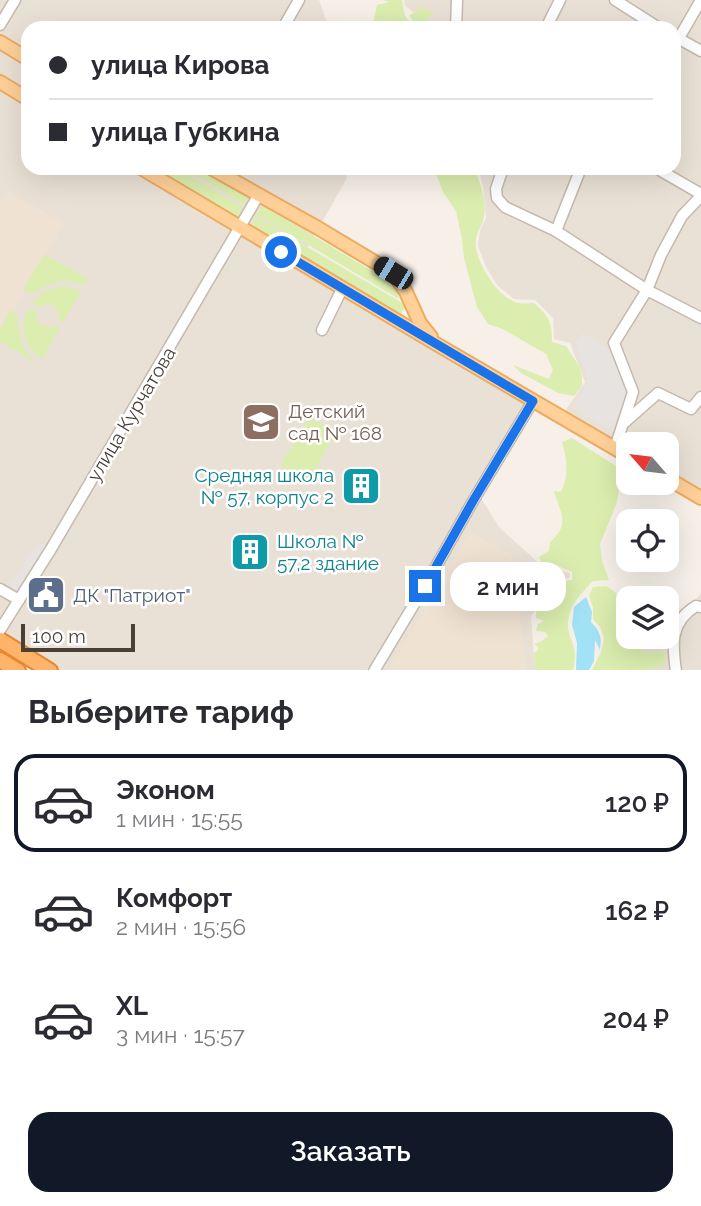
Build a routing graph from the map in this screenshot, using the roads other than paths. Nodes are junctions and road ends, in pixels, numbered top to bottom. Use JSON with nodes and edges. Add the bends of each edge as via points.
{"nodes":[{"id":1,"x":15,"y":0,"type":"edge"},
{"id":2,"x":299,"y":0,"type":"edge"},
{"id":3,"x":457,"y":0,"type":"edge"},
{"id":4,"x":560,"y":0,"type":"edge"},
{"id":5,"x":615,"y":0,"type":"edge"},
{"id":6,"x":701,"y":0,"type":"edge"},
{"id":7,"x":287,"y":21,"type":"edge"},
{"id":8,"x":456,"y":21,"type":"edge"},
{"id":9,"x":550,"y":21,"type":"edge"},
{"id":10,"x":648,"y":21,"type":"edge"},
{"id":11,"x":0,"y":25,"type":"edge"},
{"id":12,"x":681,"y":31,"type":"edge"},
{"id":13,"x":681,"y":39,"type":"edge"},
{"id":14,"x":0,"y":42,"type":"edge"},
{"id":15,"x":701,"y":51,"type":"edge"},
{"id":16,"x":21,"y":55,"type":"edge"},
{"id":17,"x":0,"y":82,"type":"edge"},
{"id":18,"x":21,"y":95,"type":"edge"},
{"id":19,"x":153,"y":175,"type":"edge"},
{"id":20,"x":223,"y":175,"type":"edge"},
{"id":21,"x":501,"y":175,"type":"edge"},
{"id":22,"x":578,"y":175,"type":"edge"},
{"id":23,"x":668,"y":175,"type":"edge"},
{"id":24,"x":701,"y":195,"type":"edge"},
{"id":25,"x":258,"y":196,"type":"junction"},
{"id":26,"x":240,"y":228,"type":"junction"},
{"id":27,"x":556,"y":232,"type":"junction"},
{"id":28,"x":342,"y":289,"type":"junction"},
{"id":29,"x":647,"y":290,"type":"junction"},
{"id":30,"x":701,"y":318,"type":"edge"},
{"id":31,"x":322,"y":330,"type":"dead end"},
{"id":32,"x":438,"y":345,"type":"junction"},
{"id":33,"x":701,"y":397,"type":"edge"},
{"id":34,"x":533,"y":401,"type":"junction"},
{"id":35,"x":696,"y":412,"type":"edge"},
{"id":36,"x":622,"y":424,"type":"junction"},
{"id":37,"x":615,"y":448,"type":"joint"},
{"id":38,"x":679,"y":485,"type":"edge"},
{"id":39,"x":701,"y":498,"type":"edge"},
{"id":40,"x":0,"y":589,"type":"edge"},
{"id":41,"x":19,"y":600,"type":"junction"},
{"id":42,"x":701,"y":607,"type":"edge"},
{"id":43,"x":0,"y":630,"type":"edge"},
{"id":44,"x":0,"y":640,"type":"edge"},
{"id":45,"x":0,"y":660,"type":"edge"},
{"id":46,"x":18,"y":670,"type":"edge"},
{"id":47,"x":50,"y":670,"type":"edge"},
{"id":48,"x":374,"y":670,"type":"edge"},
{"id":49,"x":676,"y":670,"type":"edge"}],
"edges":[{"from":1,"to":11,"type":"street"},
{"from":2,"to":7,"type":"street"},
{"from":3,"to":8,"type":"street"},
{"from":4,"to":9,"type":"street"},
{"from":5,"to":10,"type":"street"},
{"from":6,"to":12,"type":"street"},
{"from":13,"to":15,"type":"street"},
{"from":14,"to":16,"type":"main road"},
{"from":17,"to":18,"type":"main road"},
{"from":19,"to":26,"type":"main road"},
{"from":20,"to":25,"type":"main road"},
{"from":21,"to":27,"type":"street","via":[[497,198],[505,207]]},
{"from":22,"to":27,"type":"street"},
{"from":23,"to":24,"type":"street"},
{"from":24,"to":29,"type":"street","via":[[682,216]]},
{"from":25,"to":26,"type":"street","name":"улица Курчатова"},
{"from":25,"to":32,"type":"main road","via":[[393,273],[420,323]]},
{"from":26,"to":28,"type":"main road"},
{"from":26,"to":41,"type":"street","name":"улица Курчатова"},
{"from":27,"to":29,"type":"street"},
{"from":28,"to":31,"type":"street"},
{"from":28,"to":32,"type":"main road"},
{"from":29,"to":30,"type":"street"},
{"from":29,"to":36,"type":"street","via":[[614,343],[633,392]]},
{"from":32,"to":34,"type":"main road"},
{"from":33,"to":35,"type":"street"},
{"from":34,"to":37,"type":"main road"},
{"from":34,"to":48,"type":"street"},
{"from":35,"to":36,"type":"street","via":[[658,393]]},
{"from":36,"to":37,"type":"street"},
{"from":38,"to":39,"type":"main road"},
{"from":40,"to":41,"type":"street"},
{"from":41,"to":43,"type":"street","name":"улица Курчатова"},
{"from":42,"to":49,"type":"street","via":[[685,612],[676,631]]},
{"from":44,"to":47,"type":"highway"},
{"from":45,"to":46,"type":"highway"}]}
